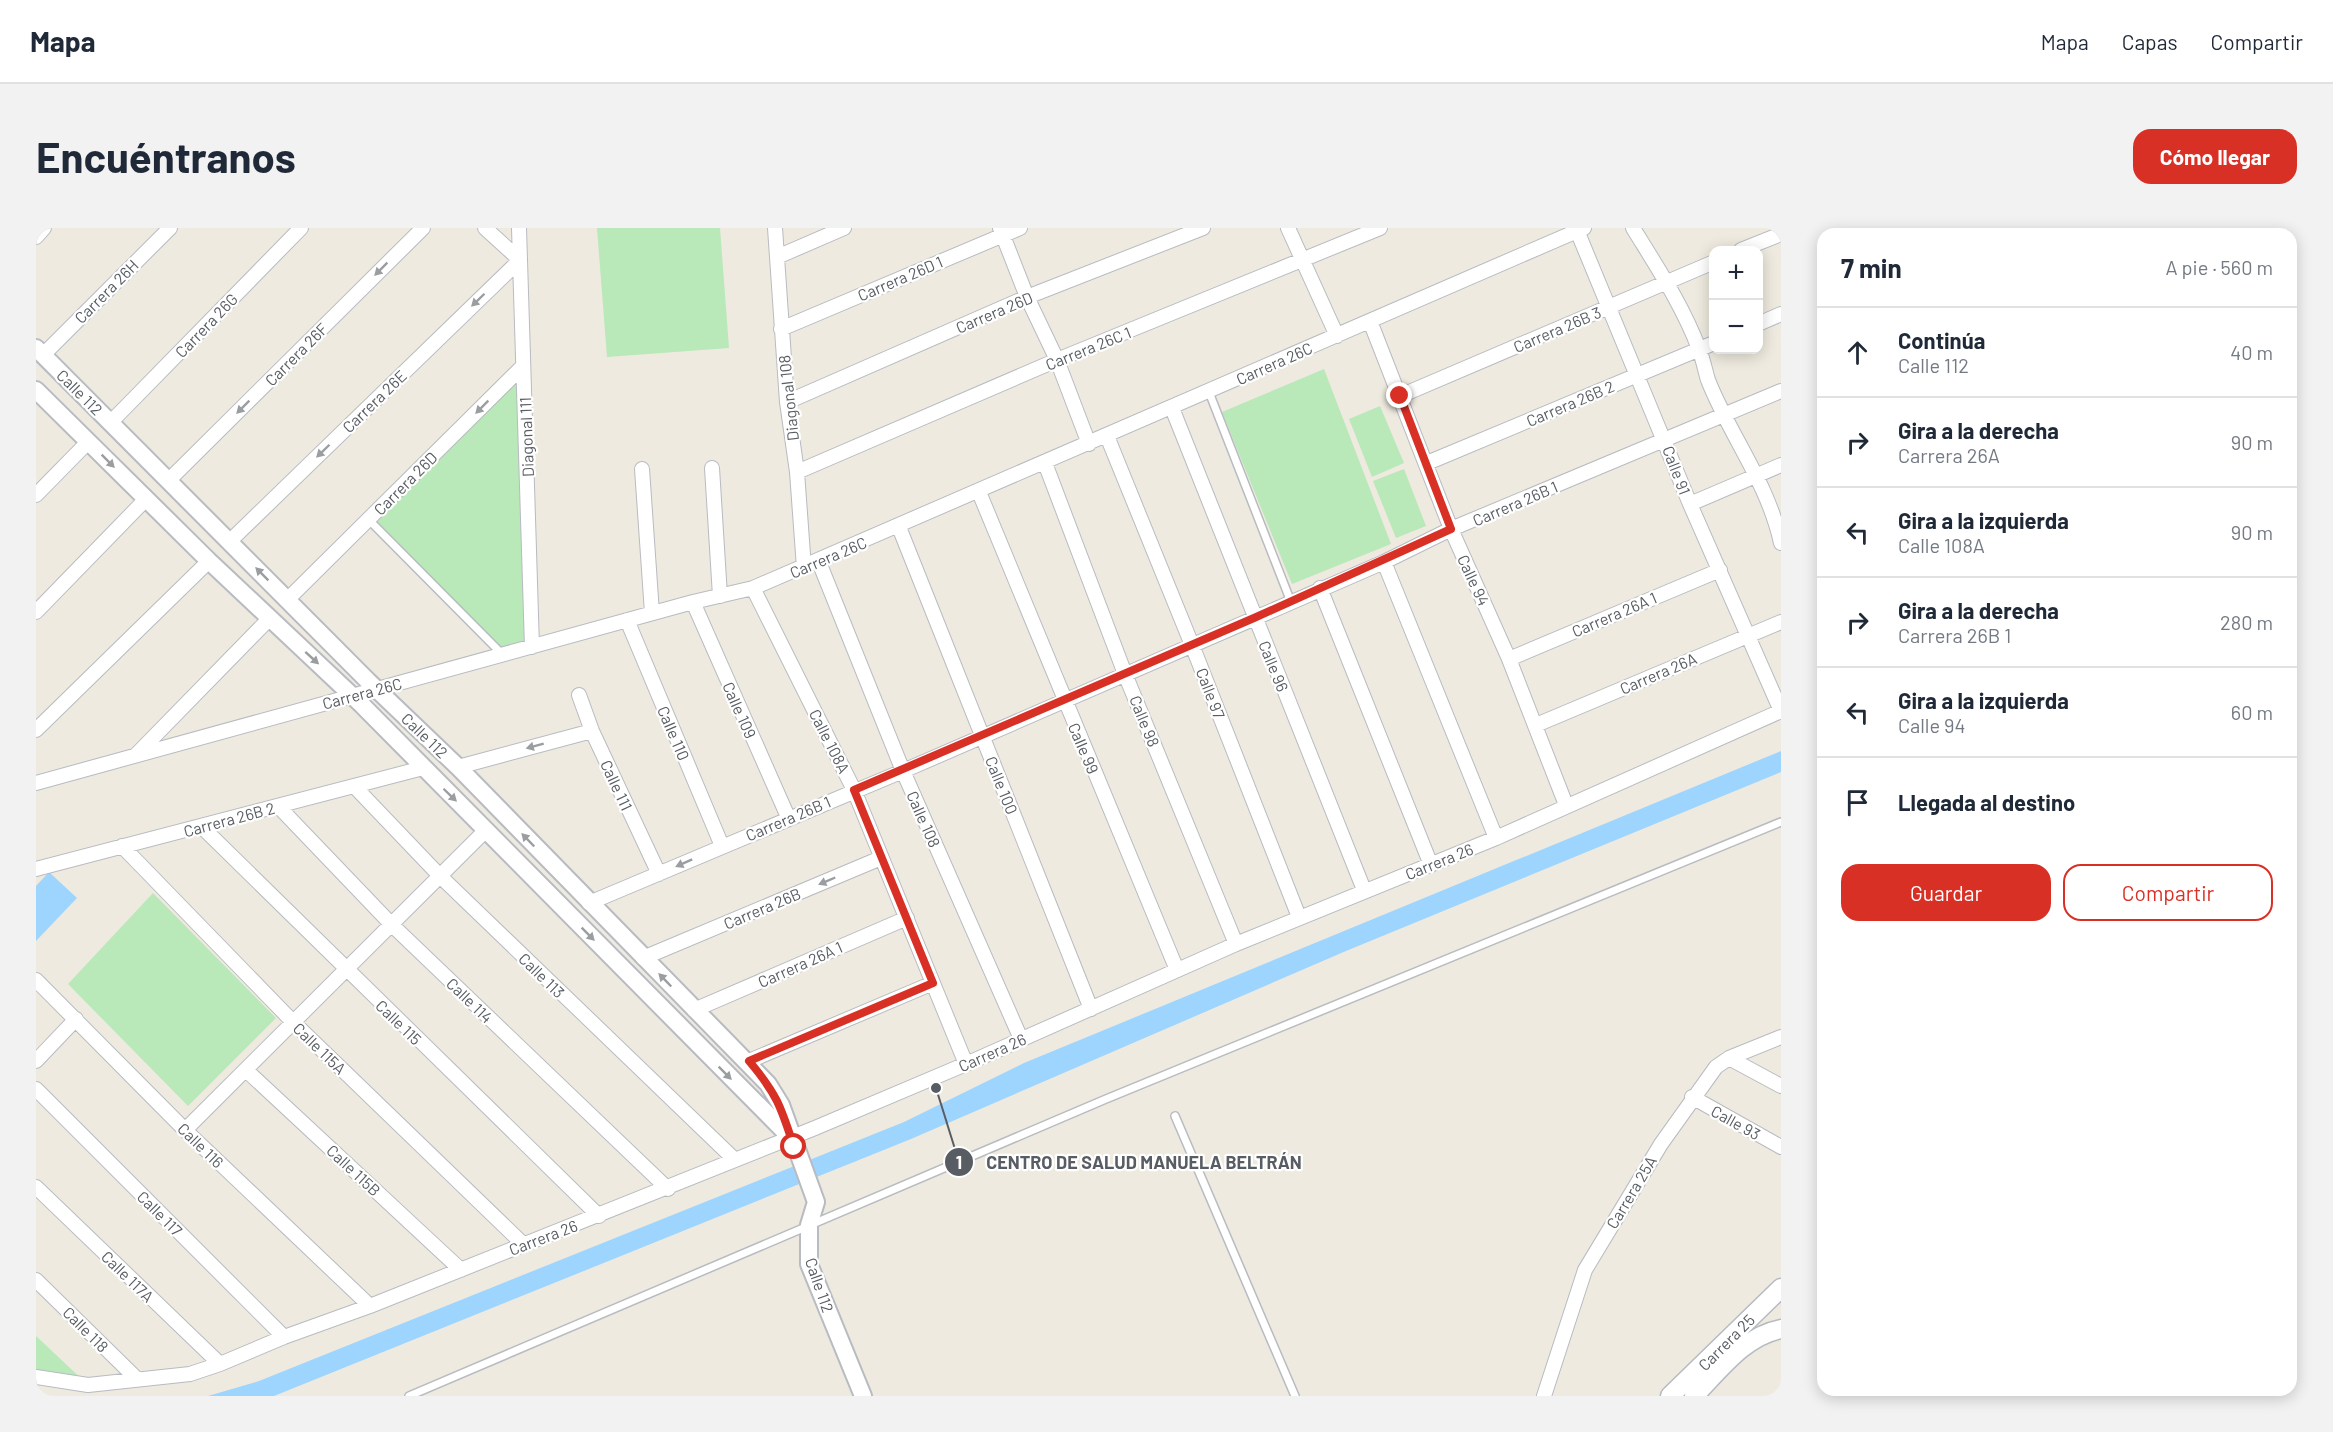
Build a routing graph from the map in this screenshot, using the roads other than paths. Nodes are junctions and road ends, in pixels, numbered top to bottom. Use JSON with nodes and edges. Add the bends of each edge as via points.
{"nodes":[{"id":1,"x":44,"y":228,"type":"edge"},
{"id":2,"x":170,"y":228,"type":"edge"},
{"id":3,"x":301,"y":228,"type":"edge"},
{"id":4,"x":423,"y":228,"type":"edge"},
{"id":5,"x":485,"y":228,"type":"edge"},
{"id":6,"x":519,"y":228,"type":"edge"},
{"id":7,"x":775,"y":228,"type":"edge"},
{"id":8,"x":844,"y":228,"type":"edge"},
{"id":9,"x":1020,"y":228,"type":"edge"},
{"id":10,"x":1203,"y":228,"type":"edge"},
{"id":11,"x":1288,"y":228,"type":"edge"},
{"id":12,"x":1380,"y":228,"type":"edge"},
{"id":13,"x":1633,"y":228,"type":"edge"},
{"id":14,"x":1579,"y":229,"type":"edge"},
{"id":15,"x":1001,"y":232,"type":"edge"},
{"id":16,"x":1781,"y":234,"type":"edge"},
{"id":17,"x":36,"y":237,"type":"edge"},
{"id":18,"x":1751,"y":246,"type":"edge"},
{"id":19,"x":777,"y":257,"type":"junction"},
{"id":20,"x":520,"y":260,"type":"junction"},
{"id":21,"x":1303,"y":262,"type":"junction"},
{"id":22,"x":1709,"y":264,"type":"edge"},
{"id":23,"x":1667,"y":282,"type":"junction"},
{"id":24,"x":1027,"y":297,"type":"junction"},
{"id":25,"x":1607,"y":308,"type":"junction"},
{"id":26,"x":1781,"y":314,"type":"edge"},
{"id":27,"x":1370,"y":321,"type":"junction"},
{"id":28,"x":1763,"y":322,"type":"edge"},
{"id":29,"x":781,"y":329,"type":"junction"},
{"id":30,"x":1337,"y":336,"type":"junction"},
{"id":31,"x":1709,"y":345,"type":"edge"},
{"id":32,"x":1699,"y":349,"type":"junction"},
{"id":33,"x":39,"y":352,"type":"edge"},
{"id":34,"x":1057,"y":360,"type":"junction"},
{"id":35,"x":523,"y":366,"type":"junction"},
{"id":36,"x":1636,"y":375,"type":"junction"},
{"id":37,"x":36,"y":390,"type":"edge"},
{"id":38,"x":1781,"y":391,"type":"edge"},
{"id":39,"x":1209,"y":392,"type":"junction"},
{"id":40,"x":1400,"y":396,"type":"junction"},
{"id":41,"x":787,"y":402,"type":"junction"},
{"id":42,"x":1172,"y":408,"type":"junction"},
{"id":43,"x":1726,"y":414,"type":"junction"},
{"id":44,"x":110,"y":423,"type":"junction"},
{"id":45,"x":1107,"y":436,"type":"junction"},
{"id":46,"x":1665,"y":440,"type":"junction"},
{"id":47,"x":88,"y":442,"type":"junction"},
{"id":48,"x":1089,"y":444,"type":"junction"},
{"id":49,"x":1045,"y":463,"type":"junction"},
{"id":50,"x":1427,"y":463,"type":"junction"},
{"id":51,"x":1781,"y":465,"type":"edge"},
{"id":52,"x":642,"y":468,"type":"dead end"},
{"id":53,"x":712,"y":468,"type":"dead end"},
{"id":54,"x":797,"y":472,"type":"junction"},
{"id":55,"x":1757,"y":475,"type":"junction"},
{"id":56,"x":168,"y":481,"type":"junction"},
{"id":57,"x":979,"y":492,"type":"junction"},
{"id":58,"x":36,"y":495,"type":"edge"},
{"id":59,"x":146,"y":499,"type":"junction"},
{"id":60,"x":1690,"y":504,"type":"junction"},
{"id":61,"x":368,"y":519,"type":"junction"},
{"id":62,"x":899,"y":527,"type":"junction"},
{"id":63,"x":1451,"y":529,"type":"junction"},
{"id":64,"x":229,"y":542,"type":"junction"},
{"id":65,"x":1781,"y":543,"type":"edge"},
{"id":66,"x":209,"y":561,"type":"junction"},
{"id":67,"x":819,"y":562,"type":"junction"},
{"id":68,"x":1384,"y":562,"type":"junction"},
{"id":69,"x":804,"y":568,"type":"junction"},
{"id":70,"x":1720,"y":570,"type":"junction"},
{"id":71,"x":753,"y":588,"type":"junction"},
{"id":72,"x":1320,"y":588,"type":"junction"},
{"id":73,"x":720,"y":596,"type":"junction"},
{"id":74,"x":287,"y":600,"type":"junction"},
{"id":75,"x":693,"y":602,"type":"junction"},
{"id":76,"x":1291,"y":602,"type":"junction"},
{"id":77,"x":36,"y":612,"type":"edge"},
{"id":78,"x":652,"y":613,"type":"junction"},
{"id":79,"x":1254,"y":618,"type":"junction"},
{"id":80,"x":269,"y":619,"type":"junction"},
{"id":81,"x":627,"y":621,"type":"junction"},
{"id":82,"x":1781,"y":622,"type":"edge"},
{"id":83,"x":1747,"y":636,"type":"junction"},
{"id":84,"x":1192,"y":645,"type":"junction"},
{"id":85,"x":532,"y":647,"type":"junction"},
{"id":86,"x":503,"y":654,"type":"junction"},
{"id":87,"x":1509,"y":659,"type":"junction"},
{"id":88,"x":1125,"y":674,"type":"junction"},
{"id":89,"x":378,"y":690,"type":"junction"},
{"id":90,"x":579,"y":695,"type":"dead end"},
{"id":91,"x":353,"y":696,"type":"junction"},
{"id":92,"x":1064,"y":700,"type":"junction"},
{"id":93,"x":1781,"y":711,"type":"edge"},
{"id":94,"x":1536,"y":725,"type":"junction"},
{"id":95,"x":36,"y":730,"type":"edge"},
{"id":96,"x":591,"y":731,"type":"junction"},
{"id":97,"x":982,"y":736,"type":"junction"},
{"id":98,"x":134,"y":756,"type":"junction"},
{"id":99,"x":458,"y":767,"type":"junction"},
{"id":100,"x":423,"y":768,"type":"junction"},
{"id":101,"x":903,"y":771,"type":"junction"},
{"id":102,"x":36,"y":783,"type":"edge"},
{"id":103,"x":354,"y":786,"type":"junction"},
{"id":104,"x":854,"y":790,"type":"junction"},
{"id":105,"x":1566,"y":805,"type":"junction"},
{"id":106,"x":278,"y":806,"type":"junction"},
{"id":107,"x":788,"y":817,"type":"junction"},
{"id":108,"x":1781,"y":822,"type":"edge"},
{"id":109,"x":201,"y":826,"type":"junction"},
{"id":110,"x":486,"y":830,"type":"junction"},
{"id":111,"x":1496,"y":838,"type":"junction"},
{"id":112,"x":122,"y":846,"type":"junction"},
{"id":113,"x":722,"y":846,"type":"junction"},
{"id":114,"x":880,"y":858,"type":"junction"},
{"id":115,"x":1431,"y":865,"type":"junction"},
{"id":116,"x":36,"y":869,"type":"edge"},
{"id":117,"x":659,"y":874,"type":"junction"},
{"id":118,"x":440,"y":876,"type":"junction"},
{"id":119,"x":1364,"y":890,"type":"junction"},
{"id":120,"x":589,"y":903,"type":"junction"},
{"id":121,"x":1299,"y":917,"type":"junction"},
{"id":122,"x":907,"y":918,"type":"junction"},
{"id":123,"x":392,"y":925,"type":"junction"},
{"id":124,"x":1236,"y":944,"type":"junction"},
{"id":125,"x":643,"y":958,"type":"junction"},
{"id":126,"x":1177,"y":970,"type":"junction"},
{"id":127,"x":346,"y":971,"type":"junction"},
{"id":128,"x":36,"y":980,"type":"edge"},
{"id":129,"x":933,"y":983,"type":"junction"},
{"id":130,"x":1091,"y":1009,"type":"junction"},
{"id":131,"x":694,"y":1010,"type":"junction"},
{"id":132,"x":76,"y":1019,"type":"junction"},
{"id":133,"x":294,"y":1023,"type":"junction"},
{"id":134,"x":1781,"y":1037,"type":"edge"},
{"id":135,"x":1021,"y":1039,"type":"junction"},
{"id":136,"x":1729,"y":1058,"type":"junction"},
{"id":137,"x":36,"y":1061,"type":"edge"},
{"id":138,"x":749,"y":1061,"type":"junction"},
{"id":139,"x":966,"y":1064,"type":"junction"},
{"id":140,"x":247,"y":1071,"type":"junction"},
{"id":141,"x":1781,"y":1086,"type":"edge"},
{"id":142,"x":36,"y":1089,"type":"edge"},
{"id":143,"x":1692,"y":1098,"type":"junction"},
{"id":144,"x":1175,"y":1116,"type":"dead end"},
{"id":145,"x":185,"y":1130,"type":"junction"},
{"id":146,"x":793,"y":1142,"type":"junction"},
{"id":147,"x":1781,"y":1147,"type":"edge"},
{"id":148,"x":734,"y":1159,"type":"junction"},
{"id":149,"x":36,"y":1187,"type":"edge"},
{"id":150,"x":668,"y":1189,"type":"junction"},
{"id":151,"x":599,"y":1216,"type":"junction"},
{"id":152,"x":809,"y":1225,"type":"junction"},
{"id":153,"x":523,"y":1244,"type":"junction"},
{"id":154,"x":460,"y":1270,"type":"junction"},
{"id":155,"x":36,"y":1280,"type":"edge"},
{"id":156,"x":1781,"y":1288,"type":"edge"},
{"id":157,"x":370,"y":1306,"type":"junction"},
{"id":158,"x":1781,"y":1329,"type":"edge"},
{"id":159,"x":284,"y":1336,"type":"junction"},
{"id":160,"x":220,"y":1365,"type":"junction"},
{"id":161,"x":36,"y":1377,"type":"edge"},
{"id":162,"x":137,"y":1379,"type":"junction"},
{"id":163,"x":408,"y":1396,"type":"edge"},
{"id":164,"x":863,"y":1396,"type":"edge"},
{"id":165,"x":1295,"y":1396,"type":"edge"},
{"id":166,"x":1544,"y":1396,"type":"edge"},
{"id":167,"x":1670,"y":1396,"type":"edge"},
{"id":168,"x":1694,"y":1396,"type":"edge"}],
"edges":[{"from":1,"to":17,"type":"street"},
{"from":2,"to":33,"type":"street","name":"Carrera 26H"},
{"from":3,"to":44,"type":"street","name":"Carrera 26G"},
{"from":4,"to":56,"type":"street","name":"Carrera 26F","one_way":true},
{"from":5,"to":20,"type":"street"},
{"from":6,"to":20,"type":"street","name":"Diagonal 111"},
{"from":7,"to":19,"type":"street","name":"Diagonal 108"},
{"from":8,"to":19,"type":"street"},
{"from":9,"to":15,"type":"street","name":"Carrera 26D 1"},
{"from":10,"to":24,"type":"street","name":"Carrera 26D"},
{"from":11,"to":21,"type":"street"},
{"from":12,"to":21,"type":"street","name":"Carrera 26C 1"},
{"from":13,"to":23,"type":"street"},
{"from":14,"to":25,"type":"street","name":"Calle 91"},
{"from":14,"to":27,"type":"street","name":"Carrera 26C"},
{"from":15,"to":24,"type":"street"},
{"from":15,"to":29,"type":"street","name":"Carrera 26D 1"},
{"from":16,"to":18,"type":"street"},
{"from":19,"to":29,"type":"street","name":"Diagonal 108"},
{"from":20,"to":35,"type":"street","name":"Diagonal 111"},
{"from":20,"to":64,"type":"street","name":"Carrera 26E","one_way":true},
{"from":21,"to":30,"type":"street"},
{"from":21,"to":34,"type":"street","name":"Carrera 26C 1"},
{"from":22,"to":23,"type":"street","name":"Carrera 26B 3"},
{"from":23,"to":25,"type":"street","name":"Carrera 26B 3"},
{"from":23,"to":32,"type":"street"},
{"from":24,"to":34,"type":"street"},
{"from":24,"to":41,"type":"street","name":"Carrera 26D"},
{"from":25,"to":36,"type":"street","name":"Calle 91"},
{"from":25,"to":40,"type":"street","name":"Carrera 26B 3"},
{"from":26,"to":28,"type":"street"},
{"from":27,"to":30,"type":"street","name":"Carrera 26C"},
{"from":27,"to":40,"type":"street","name":"Calle 94"},
{"from":29,"to":41,"type":"street","name":"Diagonal 108"},
{"from":30,"to":39,"type":"street","name":"Carrera 26C"},
{"from":31,"to":32,"type":"street","name":"Carrera 26B 2"},
{"from":32,"to":36,"type":"street","name":"Carrera 26B 2"},
{"from":32,"to":43,"type":"street","via":[[1708,380]]},
{"from":33,"to":44,"type":"street","name":"Calle 112"},
{"from":34,"to":48,"type":"street"},
{"from":34,"to":54,"type":"street","name":"Carrera 26C 1"},
{"from":35,"to":61,"type":"street","name":"Carrera 26D","one_way":true},
{"from":35,"to":85,"type":"street","name":"Diagonal 111"},
{"from":36,"to":46,"type":"street","name":"Calle 91"},
{"from":36,"to":50,"type":"street","name":"Carrera 26B 2"},
{"from":37,"to":47,"type":"street","name":"Calle 112"},
{"from":38,"to":43,"type":"street","name":"Carrera 26B 1"},
{"from":39,"to":42,"type":"street","name":"Carrera 26C"},
{"from":39,"to":76,"type":"lane"},
{"from":40,"to":50,"type":"street","name":"Calle 94"},
{"from":41,"to":54,"type":"street","name":"Diagonal 108"},
{"from":42,"to":45,"type":"street","name":"Carrera 26C"},
{"from":42,"to":79,"type":"street","name":"Calle 96"},
{"from":43,"to":46,"type":"street","name":"Carrera 26B 1"},
{"from":43,"to":55,"type":"street"},
{"from":44,"to":56,"type":"street","name":"Calle 112"},
{"from":45,"to":48,"type":"street","name":"Carrera 26C"},
{"from":45,"to":84,"type":"street","name":"Calle 97"},
{"from":46,"to":60,"type":"street","name":"Calle 91"},
{"from":46,"to":63,"type":"street","name":"Carrera 26B 1"},
{"from":47,"to":58,"type":"street"},
{"from":47,"to":59,"type":"street","name":"Calle 112","one_way":true},
{"from":48,"to":49,"type":"street","name":"Carrera 26C"},
{"from":49,"to":57,"type":"street","name":"Carrera 26C"},
{"from":49,"to":88,"type":"street","name":"Calle 98"},
{"from":50,"to":63,"type":"street","name":"Calle 94"},
{"from":51,"to":55,"type":"street"},
{"from":52,"to":78,"type":"street"},
{"from":53,"to":73,"type":"street"},
{"from":54,"to":69,"type":"street","name":"Diagonal 108"},
{"from":55,"to":60,"type":"street"},
{"from":55,"to":65,"type":"street"},
{"from":56,"to":64,"type":"street","name":"Calle 112"},
{"from":57,"to":62,"type":"street","name":"Carrera 26C"},
{"from":57,"to":92,"type":"street","name":"Calle 99"},
{"from":59,"to":66,"type":"street","name":"Calle 112"},
{"from":59,"to":77,"type":"street"},
{"from":60,"to":70,"type":"street","name":"Calle 91"},
{"from":61,"to":74,"type":"street","name":"Carrera 26D"},
{"from":61,"to":86,"type":"lane"},
{"from":62,"to":67,"type":"street","name":"Carrera 26C"},
{"from":62,"to":97,"type":"street","name":"Calle 100"},
{"from":63,"to":68,"type":"street","name":"Carrera 26B 1"},
{"from":63,"to":87,"type":"street","name":"Calle 94"},
{"from":74,"to":64,"type":"street","name":"Calle 112","one_way":true},
{"from":66,"to":80,"type":"street","name":"Calle 112"},
{"from":66,"to":95,"type":"street"},
{"from":67,"to":69,"type":"street","name":"Carrera 26C"},
{"from":67,"to":101,"type":"street","name":"Calle 108"},
{"from":68,"to":72,"type":"street","name":"Carrera 26B 1"},
{"from":68,"to":111,"type":"street"},
{"from":69,"to":71,"type":"street","name":"Carrera 26C"},
{"from":70,"to":83,"type":"street","name":"Calle 91"},
{"from":70,"to":87,"type":"street","name":"Carrera 26A 1"},
{"from":71,"to":73,"type":"street","name":"Carrera 26C"},
{"from":71,"to":104,"type":"street","name":"Calle 108A"},
{"from":72,"to":76,"type":"street","name":"Carrera 26B 1"},
{"from":72,"to":115,"type":"street"},
{"from":73,"to":75,"type":"street","name":"Carrera 26C"},
{"from":74,"to":89,"type":"street","name":"Calle 112"},
{"from":75,"to":78,"type":"street","name":"Carrera 26C"},
{"from":75,"to":107,"type":"street","name":"Calle 109"},
{"from":76,"to":79,"type":"street","name":"Carrera 26B 1"},
{"from":78,"to":81,"type":"street","name":"Carrera 26C"},
{"from":79,"to":84,"type":"street","name":"Carrera 26B 1"},
{"from":79,"to":119,"type":"street","name":"Calle 96"},
{"from":80,"to":91,"type":"street","name":"Calle 112","one_way":true},
{"from":80,"to":98,"type":"street"},
{"from":81,"to":85,"type":"street","name":"Carrera 26C"},
{"from":81,"to":113,"type":"street","name":"Calle 110"},
{"from":82,"to":83,"type":"street","name":"Carrera 26A"},
{"from":83,"to":93,"type":"street","name":"Calle 91"},
{"from":83,"to":94,"type":"street","name":"Carrera 26A"},
{"from":84,"to":88,"type":"street","name":"Carrera 26B 1"},
{"from":84,"to":121,"type":"street","name":"Calle 97"},
{"from":85,"to":86,"type":"street","name":"Carrera 26C"},
{"from":86,"to":89,"type":"street","name":"Carrera 26C"},
{"from":87,"to":94,"type":"street","name":"Calle 94"},
{"from":88,"to":92,"type":"street","name":"Carrera 26B 1"},
{"from":88,"to":124,"type":"street","name":"Calle 98"},
{"from":89,"to":91,"type":"street","name":"Carrera 26C"},
{"from":89,"to":99,"type":"street","name":"Calle 112"},
{"from":90,"to":96,"type":"street","name":"Calle 111"},
{"from":91,"to":98,"type":"street","name":"Carrera 26C"},
{"from":91,"to":100,"type":"street","name":"Calle 112"},
{"from":92,"to":97,"type":"street","name":"Carrera 26B 1"},
{"from":92,"to":126,"type":"street","name":"Calle 99"},
{"from":93,"to":105,"type":"street","name":"Carrera 26"},
{"from":94,"to":105,"type":"street","name":"Calle 94"},
{"from":96,"to":99,"type":"street","one_way":true},
{"from":96,"to":117,"type":"street","name":"Calle 111"},
{"from":97,"to":101,"type":"street","name":"Carrera 26B 1"},
{"from":97,"to":130,"type":"street","name":"Calle 100"},
{"from":98,"to":102,"type":"street","name":"Carrera 26C"},
{"from":120,"to":99,"type":"street","name":"Calle 112","one_way":true},
{"from":100,"to":103,"type":"street","name":"Carrera 26B 2"},
{"from":100,"to":110,"type":"street","name":"Calle 112","one_way":true},
{"from":101,"to":104,"type":"street","name":"Carrera 26B 1"},
{"from":101,"to":135,"type":"street","name":"Calle 108"},
{"from":103,"to":106,"type":"street","name":"Carrera 26B 2"},
{"from":103,"to":118,"type":"street","name":"Calle 113"},
{"from":104,"to":107,"type":"street","name":"Carrera 26B 1"},
{"from":104,"to":114,"type":"street","name":"Calle 108A"},
{"from":105,"to":111,"type":"street","name":"Carrera 26"},
{"from":106,"to":109,"type":"street","name":"Carrera 26B 2"},
{"from":106,"to":123,"type":"street","name":"Calle 114"},
{"from":107,"to":113,"type":"street","name":"Carrera 26B 1"},
{"from":108,"to":152,"type":"lane"},
{"from":109,"to":112,"type":"street","name":"Carrera 26B 2"},
{"from":109,"to":127,"type":"street","name":"Calle 115"},
{"from":110,"to":118,"type":"street"},
{"from":110,"to":146,"type":"street","name":"Calle 112","one_way":true},
{"from":111,"to":115,"type":"street","name":"Carrera 26"},
{"from":112,"to":116,"type":"street","name":"Carrera 26B 2"},
{"from":112,"to":133,"type":"street","name":"Calle 115A"},
{"from":113,"to":117,"type":"street","name":"Carrera 26B 1","one_way":true},
{"from":114,"to":122,"type":"street","name":"Calle 108A"},
{"from":114,"to":125,"type":"street","name":"Carrera 26B","one_way":true},
{"from":115,"to":119,"type":"street","name":"Carrera 26"},
{"from":117,"to":120,"type":"street","name":"Carrera 26B 1"},
{"from":118,"to":123,"type":"street"},
{"from":118,"to":148,"type":"street","name":"Calle 113"},
{"from":119,"to":121,"type":"street","name":"Carrera 26"},
{"from":120,"to":125,"type":"street","name":"Calle 112"},
{"from":121,"to":124,"type":"street","name":"Carrera 26"},
{"from":122,"to":129,"type":"street","name":"Calle 108A"},
{"from":122,"to":131,"type":"street","name":"Carrera 26A 1"},
{"from":123,"to":127,"type":"street"},
{"from":123,"to":150,"type":"street","name":"Calle 114"},
{"from":124,"to":126,"type":"street","name":"Carrera 26"},
{"from":131,"to":125,"type":"street","name":"Calle 112","one_way":true},
{"from":126,"to":130,"type":"street","name":"Carrera 26"},
{"from":127,"to":133,"type":"street"},
{"from":127,"to":151,"type":"street","name":"Calle 115"},
{"from":128,"to":132,"type":"street","name":"Calle 116"},
{"from":129,"to":138,"type":"street"},
{"from":129,"to":139,"type":"street","name":"Calle 108A"},
{"from":130,"to":135,"type":"street","name":"Carrera 26"},
{"from":131,"to":138,"type":"street","name":"Calle 112"},
{"from":132,"to":137,"type":"street"},
{"from":132,"to":145,"type":"street","name":"Calle 116"},
{"from":133,"to":140,"type":"street"},
{"from":133,"to":153,"type":"street","name":"Calle 115A"},
{"from":134,"to":136,"type":"street","name":"Carrera 25A"},
{"from":135,"to":139,"type":"street","name":"Carrera 26"},
{"from":136,"to":141,"type":"street"},
{"from":136,"to":143,"type":"street","name":"Carrera 25A","via":[[1716,1067]]},
{"from":138,"to":146,"type":"street","name":"Calle 112","via":[[781,1104]]},
{"from":139,"to":146,"type":"street","name":"Carrera 26"},
{"from":140,"to":145,"type":"street"},
{"from":140,"to":154,"type":"street","name":"Calle 115B"},
{"from":142,"to":159,"type":"street","name":"Calle 117"},
{"from":143,"to":147,"type":"street","name":"Calle 93"},
{"from":143,"to":166,"type":"street","name":"Carrera 25A","via":[[1585,1270]]},
{"from":144,"to":165,"type":"lane"},
{"from":145,"to":157,"type":"street","name":"Calle 116"},
{"from":146,"to":148,"type":"street","name":"Carrera 26"},
{"from":146,"to":152,"type":"street","name":"Calle 112","via":[[816,1202]]},
{"from":148,"to":150,"type":"street","name":"Carrera 26"},
{"from":149,"to":160,"type":"street","name":"Calle 117A"},
{"from":150,"to":151,"type":"street","name":"Carrera 26"},
{"from":151,"to":153,"type":"street","name":"Carrera 26"},
{"from":152,"to":163,"type":"lane"},
{"from":152,"to":164,"type":"street","name":"Calle 112","via":[[809,1264]]},
{"from":153,"to":154,"type":"street","name":"Carrera 26"},
{"from":154,"to":157,"type":"street","name":"Carrera 26"},
{"from":155,"to":162,"type":"street","name":"Calle 118"},
{"from":156,"to":167,"type":"main road","name":"Carrera 25"},
{"from":157,"to":159,"type":"street","name":"Carrera 26"},
{"from":158,"to":168,"type":"main road","name":"Carrera 25","via":[[1749,1342]]},
{"from":159,"to":160,"type":"street","name":"Carrera 26"},
{"from":160,"to":162,"type":"street","name":"Carrera 26","via":[[190,1374]]},
{"from":161,"to":162,"type":"street","name":"Carrera 26","via":[[88,1385]]}]}
